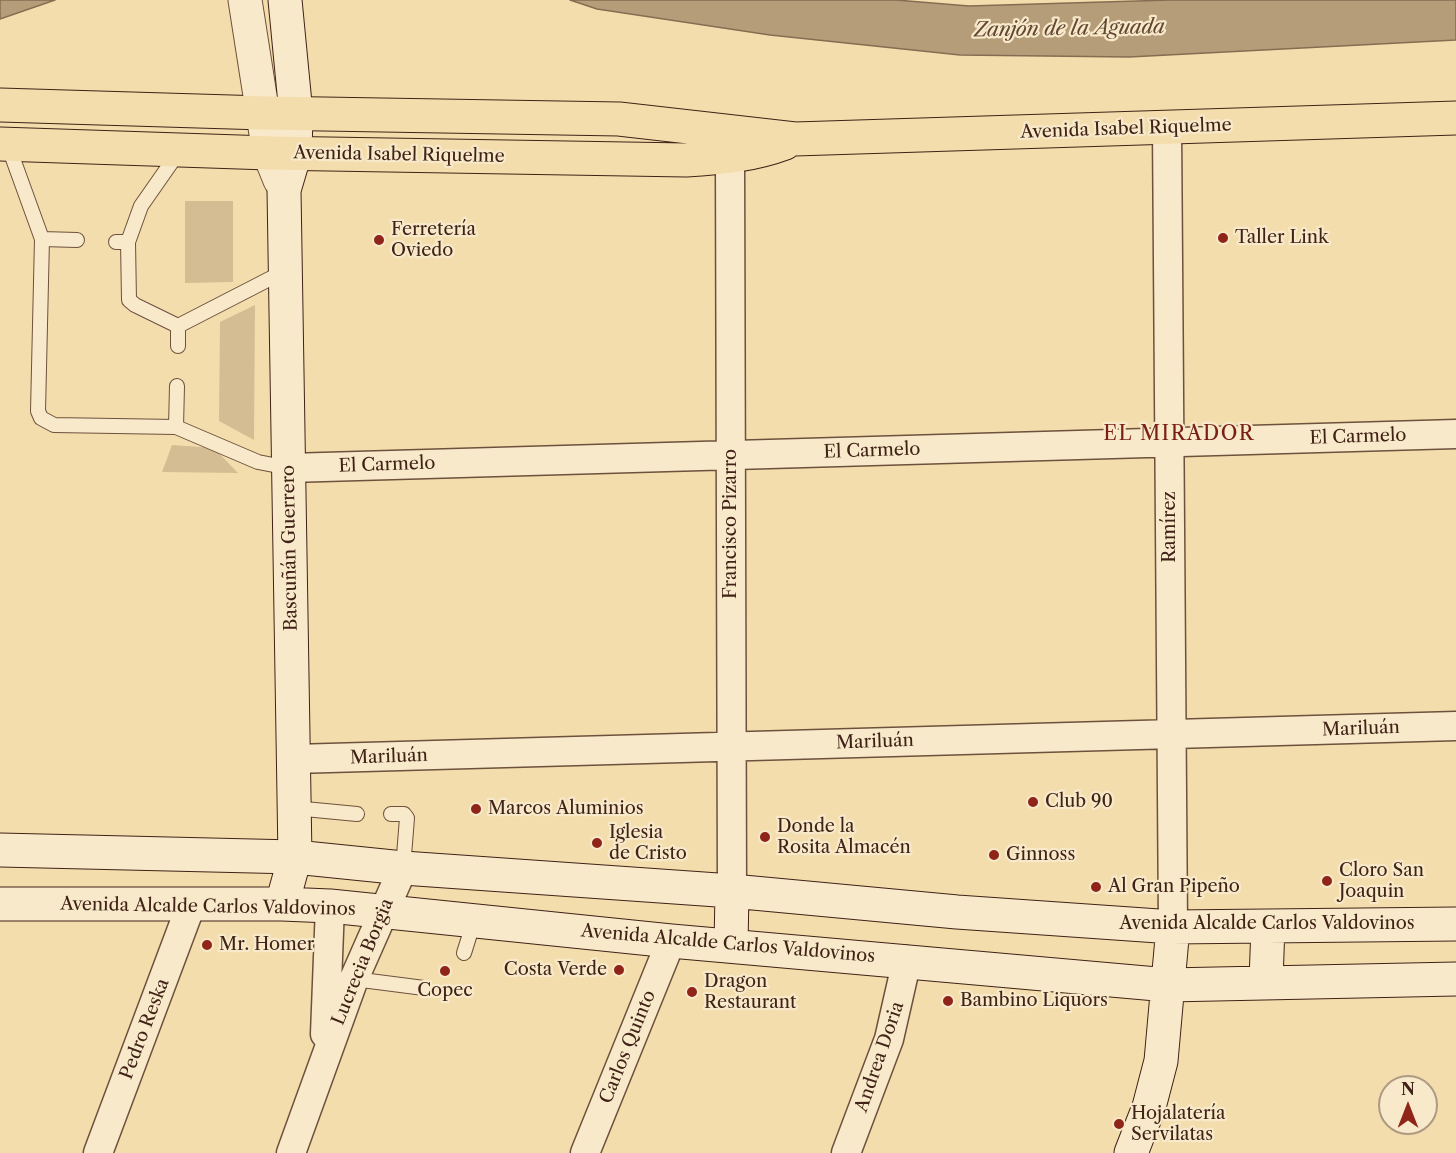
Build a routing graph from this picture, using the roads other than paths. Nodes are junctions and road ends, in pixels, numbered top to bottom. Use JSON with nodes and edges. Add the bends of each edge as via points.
{"nodes":[{"id":1,"x":245,"y":0,"type":"edge"},
{"id":2,"x":285,"y":0,"type":"edge"},
{"id":3,"x":0,"y":105,"type":"edge"},
{"id":4,"x":280,"y":114,"type":"junction"},
{"id":5,"x":1456,"y":117,"type":"edge"},
{"id":6,"x":1167,"y":128,"type":"junction"},
{"id":7,"x":795,"y":139,"type":"junction"},
{"id":8,"x":4,"y":145,"type":"edge"},
{"id":9,"x":179,"y":151,"type":"junction"},
{"id":10,"x":282,"y":153,"type":"junction"},
{"id":11,"x":730,"y":157,"type":"junction"},
{"id":12,"x":42,"y":239,"type":"junction"},
{"id":13,"x":76,"y":240,"type":"dead end"},
{"id":14,"x":286,"y":271,"type":"junction"},
{"id":15,"x":178,"y":326,"type":"junction"},
{"id":16,"x":178,"y":346,"type":"dead end"},
{"id":17,"x":177,"y":386,"type":"dead end"},
{"id":18,"x":176,"y":427,"type":"junction"},
{"id":19,"x":1456,"y":434,"type":"edge"},
{"id":20,"x":1169,"y":443,"type":"junction"},
{"id":21,"x":731,"y":455,"type":"junction"},
{"id":22,"x":289,"y":468,"type":"junction"},
{"id":23,"x":1456,"y":726,"type":"edge"},
{"id":24,"x":1172,"y":734,"type":"junction"},
{"id":25,"x":732,"y":747,"type":"junction"},
{"id":26,"x":294,"y":759,"type":"junction"},
{"id":27,"x":294,"y":808,"type":"junction"},
{"id":28,"x":357,"y":814,"type":"dead end"},
{"id":29,"x":391,"y":814,"type":"dead end"},
{"id":30,"x":0,"y":850,"type":"edge"},
{"id":31,"x":295,"y":857,"type":"junction"},
{"id":32,"x":403,"y":868,"type":"junction"},
{"id":33,"x":516,"y":875,"type":"junction"},
{"id":34,"x":732,"y":891,"type":"junction"},
{"id":35,"x":0,"y":904,"type":"edge"},
{"id":36,"x":282,"y":904,"type":"junction"},
{"id":37,"x":191,"y":905,"type":"junction"},
{"id":38,"x":330,"y":906,"type":"junction"},
{"id":39,"x":383,"y":911,"type":"junction"},
{"id":40,"x":957,"y":912,"type":"junction"},
{"id":41,"x":474,"y":919,"type":"junction"},
{"id":42,"x":511,"y":923,"type":"junction"},
{"id":43,"x":1456,"y":924,"type":"edge"},
{"id":44,"x":1268,"y":926,"type":"junction"},
{"id":45,"x":1173,"y":927,"type":"junction"},
{"id":46,"x":671,"y":941,"type":"junction"},
{"id":47,"x":731,"y":946,"type":"junction"},
{"id":48,"x":464,"y":953,"type":"dead end"},
{"id":49,"x":907,"y":960,"type":"junction"},
{"id":50,"x":947,"y":964,"type":"junction"},
{"id":51,"x":354,"y":979,"type":"junction"},
{"id":52,"x":1456,"y":979,"type":"edge"},
{"id":53,"x":1266,"y":981,"type":"junction"},
{"id":54,"x":1168,"y":985,"type":"junction"},
{"id":55,"x":424,"y":988,"type":"dead end"},
{"id":56,"x":325,"y":1058,"type":"junction"},
{"id":57,"x":98,"y":1153,"type":"edge"},
{"id":58,"x":291,"y":1153,"type":"edge"},
{"id":59,"x":585,"y":1153,"type":"edge"},
{"id":60,"x":846,"y":1153,"type":"edge"},
{"id":61,"x":1131,"y":1153,"type":"edge"}],
"edges":[{"from":1,"to":4,"type":"main road","name":"Bascuñán Guerrero"},
{"from":2,"to":4,"type":"main road","name":"Bascuñán Guerrero"},
{"from":3,"to":4,"type":"highway","name":"Avenida Isabel Riquelme"},
{"from":4,"to":7,"type":"highway","name":"Avenida Isabel Riquelme","via":[[619,119]]},
{"from":4,"to":10,"type":"main road","name":"Bascuñán Guerrero"},
{"from":5,"to":6,"type":"highway","name":"Avenida Isabel Riquelme"},
{"from":6,"to":7,"type":"highway","name":"Avenida Isabel Riquelme"},
{"from":6,"to":20,"type":"street","name":"Ramírez"},
{"from":7,"to":11,"type":"highway","name":"Avenida Isabel Riquelme","via":[[762,152]]},
{"from":8,"to":9,"type":"highway","name":"Avenida Isabel Riquelme"},
{"from":8,"to":12,"type":"lane"},
{"from":9,"to":10,"type":"highway","name":"Avenida Isabel Riquelme"},
{"from":9,"to":15,"type":"lane","via":[[141,206],[122,242],[129,300]]},
{"from":10,"to":11,"type":"highway","name":"Avenida Isabel Riquelme","via":[[628,160]]},
{"from":10,"to":14,"type":"main road","name":"Bascuñán Guerrero"},
{"from":11,"to":21,"type":"street","name":"Francisco Pizarro"},
{"from":12,"to":13,"type":"lane"},
{"from":12,"to":18,"type":"lane","via":[[38,411],[41,418],[54,425]]},
{"from":14,"to":15,"type":"lane"},
{"from":14,"to":22,"type":"main road","name":"Bascuñán Guerrero"},
{"from":15,"to":16,"type":"lane"},
{"from":17,"to":18,"type":"lane"},
{"from":18,"to":22,"type":"lane","via":[[258,462]]},
{"from":19,"to":20,"type":"street","name":"El Carmelo"},
{"from":20,"to":21,"type":"street","name":"El Carmelo"},
{"from":20,"to":24,"type":"street","name":"Ramírez"},
{"from":21,"to":22,"type":"street","name":"El Carmelo"},
{"from":21,"to":25,"type":"street","name":"Francisco Pizarro"},
{"from":22,"to":26,"type":"main road","name":"Bascuñán Guerrero"},
{"from":23,"to":24,"type":"street","name":"Mariluán"},
{"from":24,"to":25,"type":"street","name":"Mariluán"},
{"from":24,"to":45,"type":"street","name":"Ramírez"},
{"from":25,"to":26,"type":"street","name":"Mariluán"},
{"from":25,"to":34,"type":"street","name":"Francisco Pizarro"},
{"from":26,"to":27,"type":"main road","name":"Bascuñán Guerrero"},
{"from":27,"to":28,"type":"lane"},
{"from":27,"to":31,"type":"main road","name":"Bascuñán Guerrero"},
{"from":29,"to":32,"type":"lane","via":[[404,814],[407,818]]},
{"from":30,"to":31,"type":"main road","name":"Avenida Alcalde Carlos Valdovinos"},
{"from":31,"to":32,"type":"main road","name":"Avenida Alcalde Carlos Valdovinos"},
{"from":31,"to":36,"type":"main road","name":"Bascuñán Guerrero"},
{"from":32,"to":33,"type":"main road","name":"Avenida Alcalde Carlos Valdovinos"},
{"from":32,"to":39,"type":"street","name":"Lucrecia Borgia"},
{"from":33,"to":34,"type":"main road","name":"Avenida Alcalde Carlos Valdovinos"},
{"from":33,"to":42,"type":"main road"},
{"from":34,"to":40,"type":"main road","name":"Avenida Alcalde Carlos Valdovinos"},
{"from":34,"to":47,"type":"main road"},
{"from":35,"to":37,"type":"main road","name":"Avenida Alcalde Carlos Valdovinos"},
{"from":36,"to":37,"type":"main road","name":"Avenida Alcalde Carlos Valdovinos"},
{"from":36,"to":38,"type":"main road","name":"Avenida Alcalde Carlos Valdovinos"},
{"from":37,"to":57,"type":"street","name":"Pedro Reska"},
{"from":38,"to":39,"type":"main road","name":"Avenida Alcalde Carlos Valdovinos"},
{"from":38,"to":56,"type":"street","name":"Lucrecia Borgia"},
{"from":39,"to":41,"type":"main road","name":"Avenida Alcalde Carlos Valdovinos"},
{"from":39,"to":51,"type":"street","name":"Lucrecia Borgia"},
{"from":40,"to":45,"type":"main road","name":"Avenida Alcalde Carlos Valdovinos"},
{"from":40,"to":50,"type":"main road"},
{"from":41,"to":42,"type":"main road","name":"Avenida Alcalde Carlos Valdovinos"},
{"from":41,"to":48,"type":"lane"},
{"from":42,"to":46,"type":"main road","name":"Avenida Alcalde Carlos Valdovinos"},
{"from":43,"to":44,"type":"main road","name":"Avenida Alcalde Carlos Valdovinos"},
{"from":44,"to":45,"type":"main road","name":"Avenida Alcalde Carlos Valdovinos"},
{"from":44,"to":53,"type":"main road"},
{"from":45,"to":54,"type":"main road"},
{"from":46,"to":47,"type":"main road","name":"Avenida Alcalde Carlos Valdovinos"},
{"from":46,"to":59,"type":"street","name":"Carlos Quinto"},
{"from":47,"to":49,"type":"main road","name":"Avenida Alcalde Carlos Valdovinos"},
{"from":49,"to":50,"type":"main road","name":"Avenida Alcalde Carlos Valdovinos"},
{"from":49,"to":60,"type":"street","name":"Andrea Doria","via":[[890,1039]]},
{"from":50,"to":54,"type":"main road","name":"Avenida Alcalde Carlos Valdovinos"},
{"from":51,"to":55,"type":"lane"},
{"from":51,"to":56,"type":"street","name":"Lucrecia Borgia"},
{"from":52,"to":53,"type":"main road","name":"Avenida Alcalde Carlos Valdovinos"},
{"from":53,"to":54,"type":"main road","name":"Avenida Alcalde Carlos Valdovinos","via":[[1221,986]]},
{"from":54,"to":61,"type":"main road","via":[[1155,1089]]},
{"from":56,"to":58,"type":"street","name":"Lucrecia Borgia"}]}
